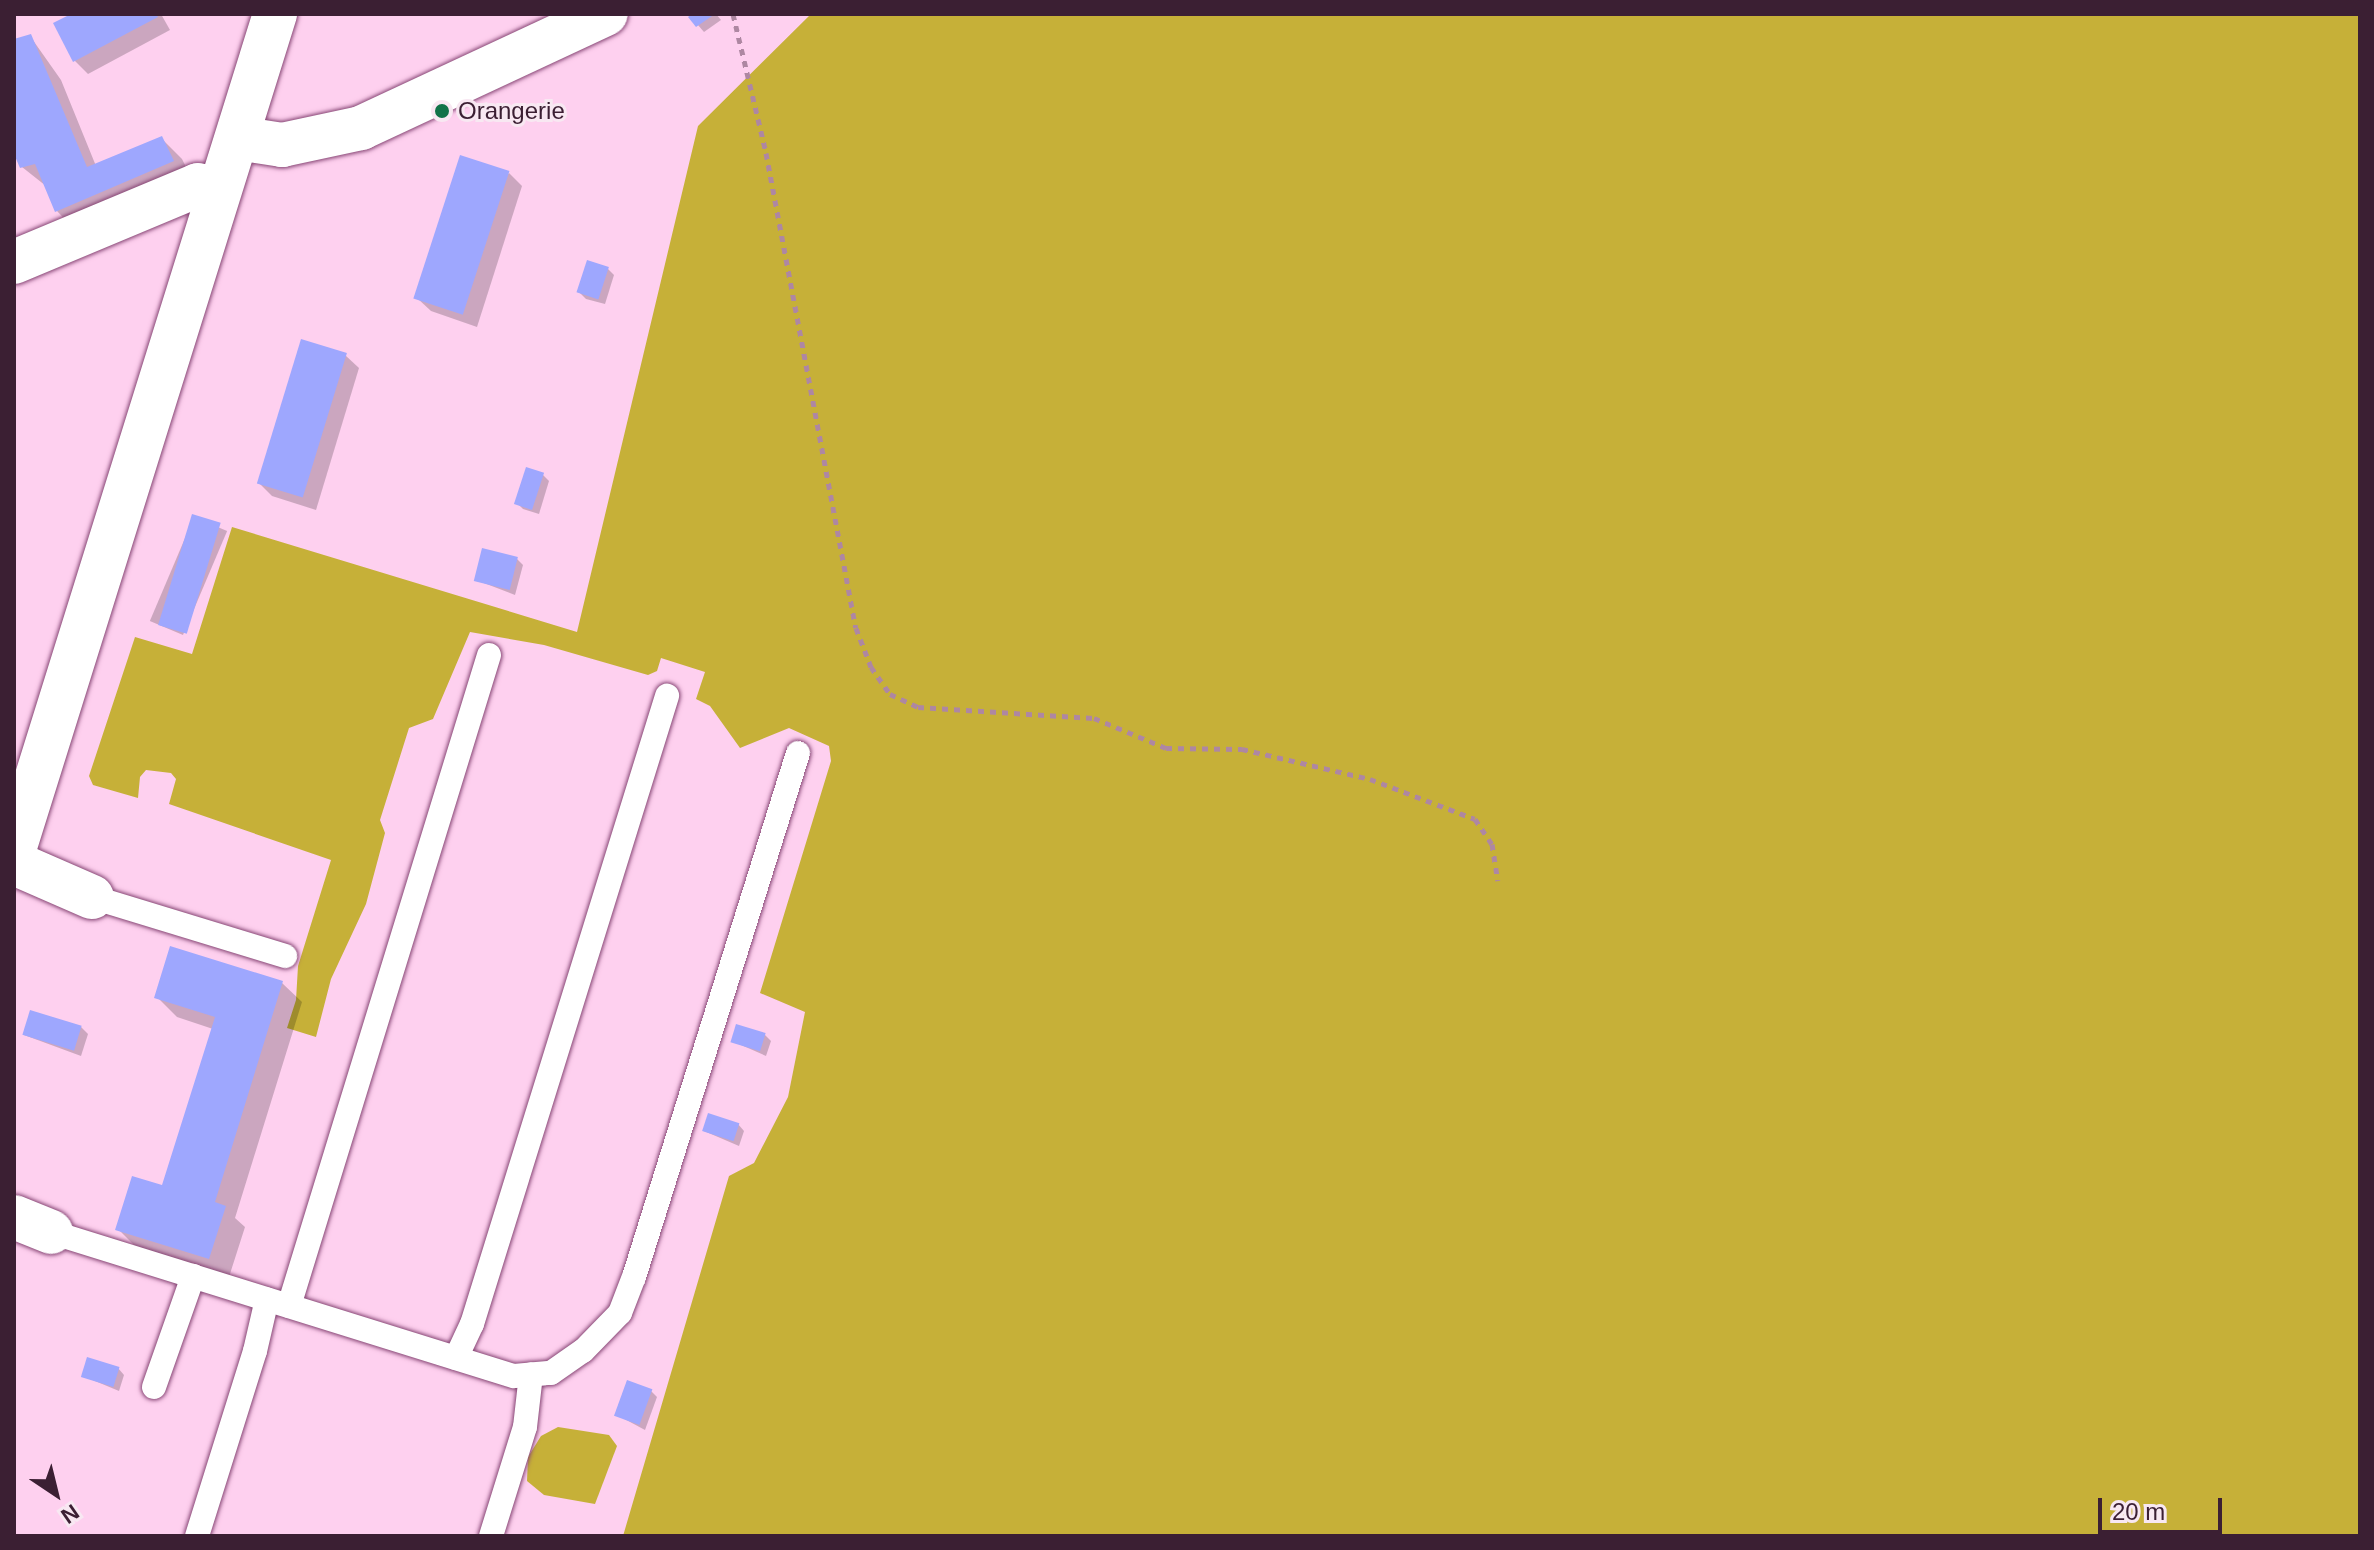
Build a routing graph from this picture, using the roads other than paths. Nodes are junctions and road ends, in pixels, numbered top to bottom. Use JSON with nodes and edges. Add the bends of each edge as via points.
{"nodes":[{"id":1,"x":275,"y":14,"type":"edge"},
{"id":2,"x":606,"y":14,"type":"edge"},
{"id":3,"x":237,"y":138,"type":"junction"},
{"id":4,"x":219,"y":189,"type":"junction"},
{"id":5,"x":14,"y":262,"type":"edge"},
{"id":6,"x":489,"y":655,"type":"dead end"},
{"id":7,"x":667,"y":696,"type":"dead end"},
{"id":8,"x":798,"y":753,"type":"dead end"},
{"id":9,"x":14,"y":850,"type":"edge"},
{"id":10,"x":14,"y":863,"type":"edge"},
{"id":11,"x":92,"y":897,"type":"joint"},
{"id":12,"x":285,"y":956,"type":"dead end"},
{"id":13,"x":32,"y":1225,"type":"edge"},
{"id":14,"x":193,"y":1276,"type":"junction"},
{"id":15,"x":278,"y":1303,"type":"junction"},
{"id":16,"x":456,"y":1358,"type":"junction"},
{"id":17,"x":531,"y":1374,"type":"junction"},
{"id":18,"x":154,"y":1387,"type":"dead end"},
{"id":19,"x":197,"y":1536,"type":"edge"},
{"id":20,"x":491,"y":1536,"type":"edge"}],
"edges":[{"from":1,"to":3,"type":"street"},
{"from":2,"to":3,"type":"street","via":[[361,128],[282,145]]},
{"from":3,"to":4,"type":"street"},
{"from":4,"to":5,"type":"street","via":[[198,185]]},
{"from":4,"to":9,"type":"street"},
{"from":6,"to":15,"type":"lane"},
{"from":7,"to":16,"type":"lane","via":[[472,1324]]},
{"from":8,"to":17,"type":"lane","via":[[620,1313],[583,1351],[551,1373]]},
{"from":10,"to":11,"type":"street"},
{"from":11,"to":12,"type":"lane"},
{"from":13,"to":14,"type":"lane"},
{"from":14,"to":15,"type":"lane"},
{"from":14,"to":18,"type":"lane"},
{"from":15,"to":16,"type":"lane"},
{"from":15,"to":19,"type":"lane","via":[[255,1351]]},
{"from":16,"to":17,"type":"lane","via":[[514,1376]]},
{"from":17,"to":20,"type":"lane","via":[[525,1427]]}]}
